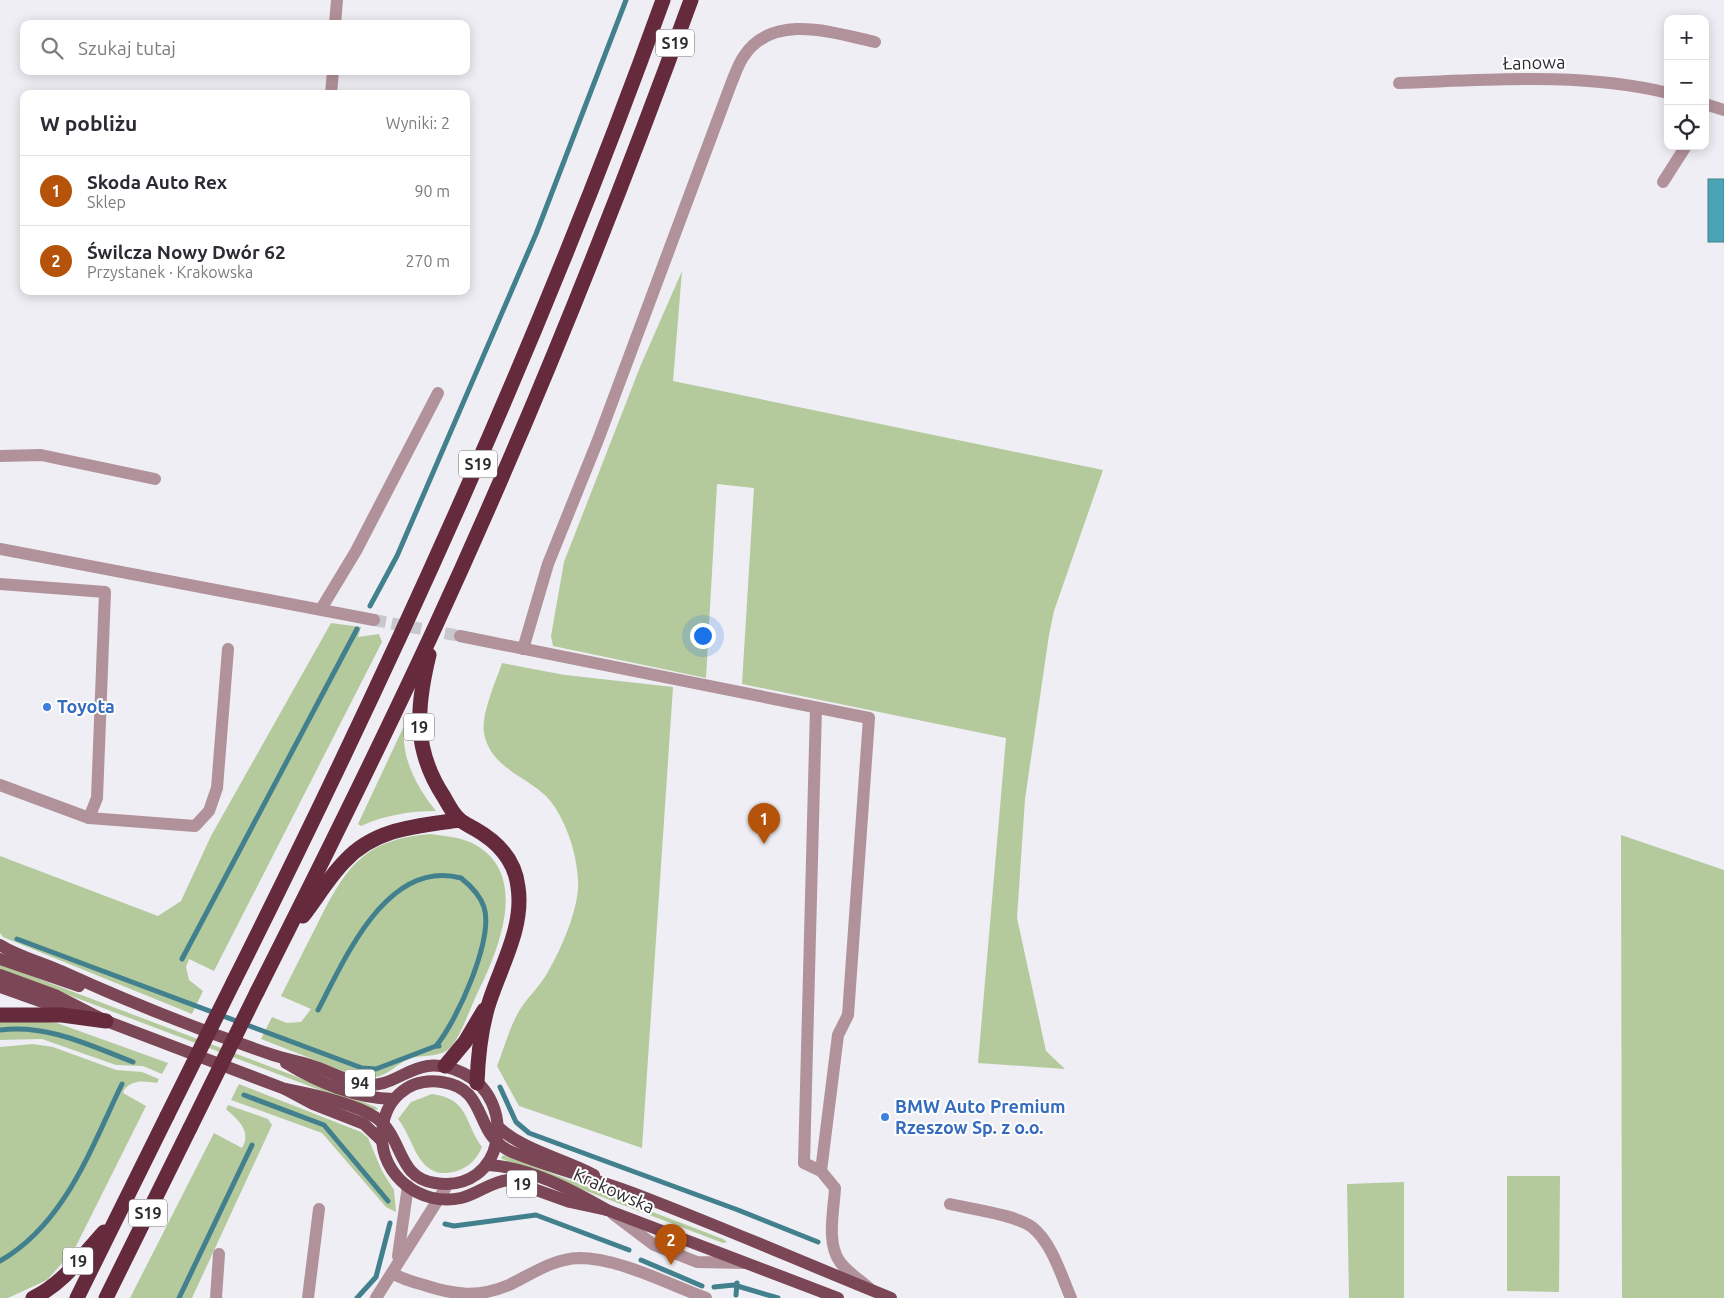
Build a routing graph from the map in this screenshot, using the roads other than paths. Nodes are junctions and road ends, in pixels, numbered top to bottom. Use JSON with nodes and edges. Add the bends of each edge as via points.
{"nodes":[{"id":1,"x":337,"y":0,"type":"edge"},
{"id":2,"x":663,"y":0,"type":"edge"},
{"id":3,"x":691,"y":0,"type":"edge"},
{"id":4,"x":335,"y":20,"type":"edge"},
{"id":5,"x":875,"y":42,"type":"dead end"},
{"id":6,"x":333,"y":75,"type":"edge"},
{"id":7,"x":1399,"y":83,"type":"dead end"},
{"id":8,"x":331,"y":90,"type":"edge"},
{"id":9,"x":1664,"y":92,"type":"edge"},
{"id":10,"x":1683,"y":150,"type":"edge"},
{"id":11,"x":1663,"y":182,"type":"dead end"},
{"id":12,"x":438,"y":393,"type":"dead end"},
{"id":13,"x":0,"y":456,"type":"edge"},
{"id":14,"x":155,"y":479,"type":"dead end"},
{"id":15,"x":0,"y":549,"type":"edge"},
{"id":16,"x":0,"y":584,"type":"edge"},
{"id":17,"x":321,"y":609,"type":"junction"},
{"id":18,"x":374,"y":620,"type":"tunnel mouth"},
{"id":19,"x":436,"y":625,"type":"junction"},
{"id":20,"x":460,"y":636,"type":"tunnel mouth"},
{"id":21,"x":228,"y":649,"type":"dead end"},
{"id":22,"x":523,"y":649,"type":"junction"},
{"id":23,"x":816,"y":708,"type":"junction"},
{"id":24,"x":0,"y":785,"type":"edge"},
{"id":25,"x":89,"y":818,"type":"junction"},
{"id":26,"x":459,"y":820,"type":"junction"},
{"id":27,"x":0,"y":945,"type":"edge"},
{"id":28,"x":280,"y":948,"type":"junction"},
{"id":29,"x":0,"y":958,"type":"edge"},
{"id":30,"x":0,"y":975,"type":"edge"},
{"id":31,"x":0,"y":987,"type":"edge"},
{"id":32,"x":108,"y":993,"type":"junction"},
{"id":33,"x":489,"y":1002,"type":"junction"},
{"id":34,"x":91,"y":1014,"type":"junction"},
{"id":35,"x":0,"y":1016,"type":"edge"},
{"id":36,"x":106,"y":1021,"type":"junction"},
{"id":37,"x":274,"y":1056,"type":"junction"},
{"id":38,"x":445,"y":1066,"type":"junction"},
{"id":39,"x":434,"y":1081,"type":"junction"},
{"id":40,"x":477,"y":1082,"type":"junction"},
{"id":41,"x":285,"y":1089,"type":"junction"},
{"id":42,"x":394,"y":1099,"type":"junction"},
{"id":43,"x":382,"y":1123,"type":"junction"},
{"id":44,"x":497,"y":1126,"type":"junction"},
{"id":45,"x":382,"y":1141,"type":"junction"},
{"id":46,"x":496,"y":1143,"type":"junction"},
{"id":47,"x":488,"y":1165,"type":"junction"},
{"id":48,"x":821,"y":1171,"type":"junction"},
{"id":49,"x":448,"y":1184,"type":"junction"},
{"id":50,"x":408,"y":1186,"type":"junction"},
{"id":51,"x":614,"y":1186,"type":"junction"},
{"id":52,"x":437,"y":1198,"type":"junction"},
{"id":53,"x":950,"y":1204,"type":"dead end"},
{"id":54,"x":319,"y":1209,"type":"dead end"},
{"id":55,"x":608,"y":1210,"type":"junction"},
{"id":56,"x":117,"y":1218,"type":"junction"},
{"id":57,"x":219,"y":1254,"type":"dead end"},
{"id":58,"x":395,"y":1268,"type":"junction"},
{"id":59,"x":871,"y":1290,"type":"junction"},
{"id":60,"x":468,"y":1297,"type":"edge"},
{"id":61,"x":33,"y":1298,"type":"edge"},
{"id":62,"x":77,"y":1298,"type":"edge"},
{"id":63,"x":106,"y":1298,"type":"edge"},
{"id":64,"x":216,"y":1298,"type":"edge"},
{"id":65,"x":308,"y":1298,"type":"edge"},
{"id":66,"x":376,"y":1298,"type":"edge"},
{"id":67,"x":706,"y":1298,"type":"edge"},
{"id":68,"x":838,"y":1298,"type":"edge"},
{"id":69,"x":890,"y":1298,"type":"edge"},
{"id":70,"x":1072,"y":1298,"type":"edge"}],
"edges":[{"from":1,"to":4,"type":"street"},
{"from":2,"to":56,"type":"highway","number":"S19","bridge":true,"via":[[538,325],[471,482],[395,651]]},
{"from":3,"to":19,"type":"highway","number":"S19","via":[[608,220]]},
{"from":5,"to":22,"type":"street","via":[[814,29],[793,29],[769,34],[744,56],[548,564]]},
{"from":6,"to":8,"type":"street"},
{"from":7,"to":9,"type":"street","name":"Łanowa","via":[[1570,79]]},
{"from":10,"to":11,"type":"street"},
{"from":12,"to":17,"type":"street"},
{"from":13,"to":14,"type":"street","via":[[42,455]]},
{"from":15,"to":17,"type":"street"},
{"from":16,"to":25,"type":"street","via":[[105,592],[97,798]]},
{"from":17,"to":18,"type":"street"},
{"from":19,"to":26,"type":"highway","number":"19","via":[[421,687],[420,741],[430,776]]},
{"from":19,"to":28,"type":"highway","number":"S19"},
{"from":20,"to":22,"type":"street"},
{"from":21,"to":25,"type":"street","via":[[217,788],[209,812],[195,826]]},
{"from":22,"to":23,"type":"street"},
{"from":23,"to":48,"type":"street","via":[[804,1162]]},
{"from":23,"to":48,"type":"street","via":[[869,718],[848,1015],[838,1035]]},
{"from":24,"to":25,"type":"street"},
{"from":26,"to":28,"type":"highway","via":[[394,831],[361,848],[345,860]]},
{"from":26,"to":33,"type":"highway","number":"19","via":[[497,844],[511,863],[520,898],[516,926]]},
{"from":27,"to":32,"type":"main road","number":"94"},
{"from":28,"to":63,"type":"highway","number":"S19","bridge":true},
{"from":29,"to":32,"type":"main road","number":"94","via":[[56,980]]},
{"from":30,"to":34,"type":"main road","via":[[57,996]]},
{"from":31,"to":34,"type":"main road","via":[[54,1006]]},
{"from":32,"to":37,"type":"main road","number":"94"},
{"from":33,"to":38,"type":"highway","via":[[465,1042]]},
{"from":33,"to":40,"type":"highway","number":"19"},
{"from":34,"to":36,"type":"main road"},
{"from":35,"to":36,"type":"highway","number":"19","via":[[46,1015]]},
{"from":36,"to":41,"type":"main road","number":"19"},
{"from":37,"to":38,"type":"main road","number":"94","via":[[371,1085],[391,1081],[414,1068]]},
{"from":37,"to":42,"type":"main road","number":"94","via":[[305,1074],[365,1096]]},
{"from":38,"to":39,"type":"main road"},
{"from":38,"to":40,"type":"main road","number":"94"},
{"from":39,"to":42,"type":"main road","number":"94","via":[[413,1085]]},
{"from":39,"to":46,"type":"main road","number":"94","via":[[454,1085],[472,1097]]},
{"from":40,"to":44,"type":"main road","via":[[491,1101]]},
{"from":41,"to":43,"type":"main road","number":"19","via":[[317,1095],[373,1116]]},
{"from":41,"to":45,"type":"main road","number":"19","via":[[364,1124]]},
{"from":42,"to":43,"type":"main road","via":[[387,1107]]},
{"from":43,"to":45,"type":"main road"},
{"from":43,"to":49,"type":"main road","number":"19","via":[[395,1139],[410,1172],[428,1182]]},
{"from":44,"to":46,"type":"main road"},
{"from":44,"to":51,"type":"main road","name":"Krakowska","number":"19","via":[[523,1144],[575,1165]]},
{"from":45,"to":50,"type":"main road","number":"19","via":[[391,1169]]},
{"from":46,"to":47,"type":"main road"},
{"from":46,"to":51,"type":"main road","name":"Krakowska","via":[[571,1174]]},
{"from":47,"to":49,"type":"main road","number":"19","via":[[469,1180]]},
{"from":47,"to":55,"type":"main road","name":"Krakowska","number":"19","via":[[518,1170],[574,1192]]},
{"from":48,"to":59,"type":"street","via":[[836,1188],[833,1247],[840,1262]]},
{"from":49,"to":52,"type":"street"},
{"from":50,"to":52,"type":"main road","number":"19","via":[[424,1196]]},
{"from":50,"to":58,"type":"street"},
{"from":51,"to":59,"type":"main road","name":"Krakowska","number":"19","via":[[736,1232]]},
{"from":52,"to":55,"type":"main road","number":"19","via":[[459,1198],[508,1180],[570,1202]]},
{"from":52,"to":58,"type":"street"},
{"from":53,"to":70,"type":"street","via":[[1005,1217],[1031,1227],[1046,1244]]},
{"from":54,"to":65,"type":"street"},
{"from":55,"to":68,"type":"main road","name":"Krakowska","number":"19"},
{"from":56,"to":61,"type":"highway","number":"19","via":[[69,1271]]},
{"from":56,"to":62,"type":"highway","number":"S19"},
{"from":57,"to":64,"type":"street"},
{"from":58,"to":60,"type":"street","via":[[402,1279]]},
{"from":58,"to":66,"type":"street"},
{"from":59,"to":69,"type":"main road","name":"Krakowska","number":"19"},
{"from":60,"to":67,"type":"street","via":[[492,1292],[564,1259],[580,1258],[618,1265]]}]}
